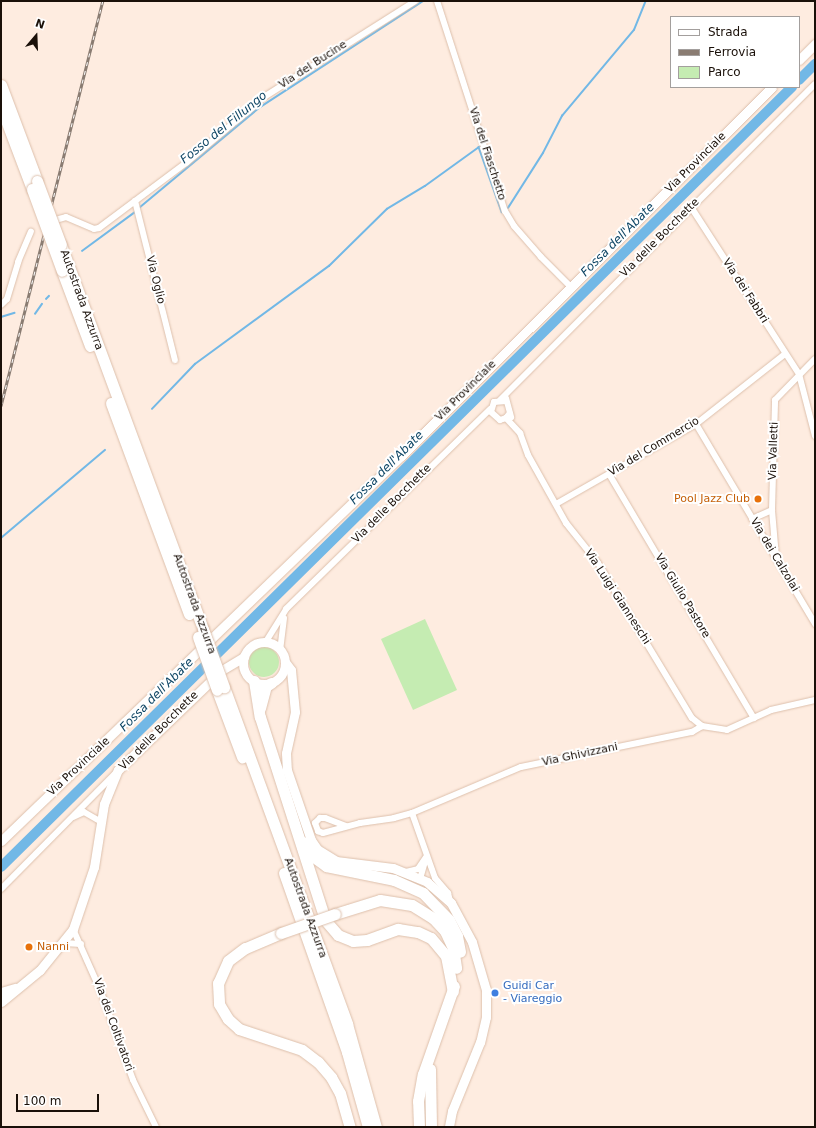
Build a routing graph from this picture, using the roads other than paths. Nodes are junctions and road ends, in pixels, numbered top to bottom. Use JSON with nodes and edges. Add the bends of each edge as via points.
{"nodes":[{"id":1,"x":415,"y":1,"type":"edge"},
{"id":2,"x":437,"y":1,"type":"edge"},
{"id":3,"x":815,"y":44,"type":"edge"},
{"id":4,"x":800,"y":59,"type":"edge"},
{"id":5,"x":815,"y":84,"type":"edge"},
{"id":6,"x":1,"y":85,"type":"edge"},
{"id":7,"x":771,"y":88,"type":"edge"},
{"id":8,"x":1,"y":107,"type":"edge"},
{"id":9,"x":34,"y":185,"type":"junction"},
{"id":10,"x":136,"y":203,"type":"junction"},
{"id":11,"x":691,"y":207,"type":"junction"},
{"id":12,"x":59,"y":219,"type":"dead end"},
{"id":13,"x":31,"y":232,"type":"dead end"},
{"id":14,"x":571,"y":287,"type":"junction"},
{"id":15,"x":1,"y":305,"type":"edge"},
{"id":16,"x":785,"y":354,"type":"junction"},
{"id":17,"x":815,"y":359,"type":"edge"},
{"id":18,"x":175,"y":360,"type":"dead end"},
{"id":19,"x":799,"y":374,"type":"junction"},
{"id":20,"x":503,"y":401,"type":"junction"},
{"id":21,"x":491,"y":412,"type":"junction"},
{"id":22,"x":508,"y":416,"type":"junction"},
{"id":23,"x":696,"y":424,"type":"junction"},
{"id":24,"x":815,"y":436,"type":"edge"},
{"id":25,"x":609,"y":474,"type":"junction"},
{"id":26,"x":556,"y":504,"type":"junction"},
{"id":27,"x":772,"y":510,"type":"junction"},
{"id":28,"x":752,"y":519,"type":"junction"},
{"id":29,"x":776,"y":560,"type":"junction"},
{"id":30,"x":286,"y":609,"type":"junction"},
{"id":31,"x":815,"y":624,"type":"edge"},
{"id":32,"x":200,"y":632,"type":"junction"},
{"id":33,"x":265,"y":643,"type":"junction"},
{"id":34,"x":280,"y":650,"type":"junction"},
{"id":35,"x":244,"y":657,"type":"junction"},
{"id":36,"x":285,"y":662,"type":"junction"},
{"id":37,"x":222,"y":670,"type":"junction"},
{"id":38,"x":250,"y":677,"type":"junction"},
{"id":39,"x":273,"y":681,"type":"junction"},
{"id":40,"x":221,"y":688,"type":"junction"},
{"id":41,"x":294,"y":695,"type":"junction"},
{"id":42,"x":815,"y":700,"type":"edge"},
{"id":43,"x":260,"y":717,"type":"junction"},
{"id":44,"x":754,"y":718,"type":"junction"},
{"id":45,"x":702,"y":726,"type":"junction"},
{"id":46,"x":118,"y":770,"type":"junction"},
{"id":47,"x":412,"y":813,"type":"junction"},
{"id":48,"x":68,"y":820,"type":"junction"},
{"id":49,"x":101,"y":822,"type":"junction"},
{"id":50,"x":346,"y":826,"type":"dead end"},
{"id":51,"x":296,"y":830,"type":"junction"},
{"id":52,"x":1,"y":841,"type":"edge"},
{"id":53,"x":427,"y":858,"type":"junction"},
{"id":54,"x":406,"y":872,"type":"junction"},
{"id":55,"x":424,"y":880,"type":"junction"},
{"id":56,"x":1,"y":889,"type":"edge"},
{"id":57,"x":451,"y":903,"type":"junction"},
{"id":58,"x":72,"y":929,"type":"junction"},
{"id":59,"x":64,"y":943,"type":"junction"},
{"id":60,"x":81,"y":944,"type":"junction"},
{"id":61,"x":18,"y":987,"type":"junction"},
{"id":62,"x":1,"y":992,"type":"edge"},
{"id":63,"x":452,"y":992,"type":"junction"},
{"id":64,"x":1,"y":1002,"type":"edge"},
{"id":65,"x":431,"y":1050,"type":"junction"},
{"id":66,"x":156,"y":1127,"type":"edge"},
{"id":67,"x":350,"y":1127,"type":"edge"},
{"id":68,"x":368,"y":1127,"type":"edge"},
{"id":69,"x":376,"y":1127,"type":"edge"},
{"id":70,"x":419,"y":1127,"type":"edge"},
{"id":71,"x":431,"y":1127,"type":"edge"},
{"id":72,"x":449,"y":1127,"type":"edge"}],
"edges":[{"from":1,"to":10,"type":"street","name":"Via del Bucine","via":[[264,97]]},
{"from":2,"to":14,"type":"street","name":"Via del Fiaschetto","via":[[505,211],[540,257]]},
{"from":3,"to":4,"type":"main road"},
{"from":5,"to":11,"type":"street","name":"Via delle Bocchette"},
{"from":6,"to":9,"type":"highway","name":"Autostrada Azzurra"},
{"from":7,"to":14,"type":"main road","name":"Via Provinciale"},
{"from":8,"to":9,"type":"highway","name":"Autostrada Azzurra"},
{"from":9,"to":32,"type":"highway","name":"Autostrada Azzurra","bridge":true,"via":[[62,272]]},
{"from":9,"to":32,"type":"highway","name":"Autostrada Azzurra","bridge":true,"via":[[61,246]]},
{"from":10,"to":12,"type":"street","name":"Via del Bucine","via":[[99,228],[66,217]]},
{"from":10,"to":18,"type":"street","name":"Via Oglio"},
{"from":11,"to":16,"type":"street","name":"Via dei Fabbri"},
{"from":11,"to":20,"type":"street","name":"Via delle Bocchette","via":[[505,393]]},
{"from":13,"to":15,"type":"street","via":[[11,281],[8,300]]},
{"from":14,"to":52,"type":"main road","name":"Via Provinciale","via":[[197,654]]},
{"from":16,"to":19,"type":"street","name":"Via dei Fabbri"},
{"from":16,"to":23,"type":"street","name":"Via del Commercio"},
{"from":17,"to":19,"type":"street","name":"Via Valletti"},
{"from":19,"to":24,"type":"street"},
{"from":19,"to":27,"type":"street","name":"Via Valletti","via":[[775,400]]},
{"from":20,"to":21,"type":"street","name":"Via delle Bocchette","via":[[492,404]]},
{"from":20,"to":22,"type":"street","via":[[510,407]]},
{"from":21,"to":22,"type":"street","via":[[497,419]]},
{"from":21,"to":30,"type":"street","name":"Via delle Bocchette","via":[[481,416]]},
{"from":22,"to":26,"type":"street","name":"Via Luigi Gianneschi"},
{"from":23,"to":25,"type":"street","name":"Via del Commercio"},
{"from":23,"to":28,"type":"street","name":"Via dei Calzolai"},
{"from":25,"to":26,"type":"street","name":"Via del Commercio"},
{"from":25,"to":44,"type":"street","name":"Via Giulio Pastore"},
{"from":26,"to":45,"type":"street","name":"Via Luigi Gianneschi","via":[[566,523],[598,563],[692,718]]},
{"from":27,"to":28,"type":"street"},
{"from":27,"to":29,"type":"street","name":"Via Valletti"},
{"from":28,"to":29,"type":"street","name":"Via dei Calzolai"},
{"from":29,"to":31,"type":"street","name":"Via dei Calzolai"},
{"from":30,"to":33,"type":"street","name":"Via delle Bocchette"},
{"from":30,"to":34,"type":"street"},
{"from":32,"to":40,"type":"highway","name":"Autostrada Azzurra","bridge":true},
{"from":33,"to":34,"type":"main road"},
{"from":33,"to":35,"type":"main road","via":[[250,648]]},
{"from":34,"to":36,"type":"main road"},
{"from":35,"to":37,"type":"main road","name":"Via delle Bocchette"},
{"from":35,"to":38,"type":"main road"},
{"from":36,"to":39,"type":"main road","via":[[281,675]]},
{"from":36,"to":41,"type":"main road","via":[[291,670]]},
{"from":37,"to":38,"type":"main road","via":[[231,668]]},
{"from":37,"to":46,"type":"main road","name":"Via delle Bocchette"},
{"from":38,"to":39,"type":"main road"},
{"from":38,"to":43,"type":"highway"},
{"from":39,"to":41,"type":"main road","via":[[287,685]]},
{"from":39,"to":43,"type":"highway","via":[[266,686],[260,702]]},
{"from":40,"to":68,"type":"highway","name":"Autostrada Azzurra","via":[[332,1006]]},
{"from":40,"to":69,"type":"highway","name":"Autostrada Azzurra","via":[[347,1024]]},
{"from":41,"to":54,"type":"main road","via":[[295,712],[286,753],[287,770],[311,840],[317,849],[336,861]]},
{"from":42,"to":44,"type":"street","via":[[771,710]]},
{"from":43,"to":51,"type":"highway"},
{"from":44,"to":45,"type":"street","via":[[727,730]]},
{"from":45,"to":47,"type":"street","name":"Via Ghivizzani","via":[[692,732],[521,767]]},
{"from":46,"to":48,"type":"street"},
{"from":46,"to":49,"type":"main road","name":"Via delle Bocchette","via":[[109,787]]},
{"from":47,"to":50,"type":"street","name":"Via Ghivizzani"},
{"from":47,"to":53,"type":"street"},
{"from":48,"to":49,"type":"street","via":[[84,812]]},
{"from":48,"to":56,"type":"street"},
{"from":49,"to":58,"type":"main road","name":"Via delle Bocchette","via":[[88,890]]},
{"from":51,"to":63,"type":"highway","via":[[311,855],[326,866],[402,883],[434,902],[449,920],[458,941],[460,970]]},
{"from":51,"to":63,"type":"highway","via":[[325,920],[334,932],[346,939],[359,941],[398,929],[424,934],[436,942],[445,953]]},
{"from":53,"to":54,"type":"street","via":[[418,869]]},
{"from":53,"to":55,"type":"street","via":[[430,875]]},
{"from":53,"to":57,"type":"street","via":[[435,878],[448,893]]},
{"from":54,"to":55,"type":"main road"},
{"from":55,"to":57,"type":"main road"},
{"from":57,"to":72,"type":"main road","via":[[472,942],[486,990],[487,1005],[484,1030],[452,1111]]},
{"from":58,"to":59,"type":"main road","name":"Via delle Bocchette"},
{"from":58,"to":60,"type":"street","name":"Via dei Coltivatori"},
{"from":59,"to":60,"type":"street"},
{"from":59,"to":61,"type":"main road","name":"Via delle Bocchette","via":[[40,970]]},
{"from":60,"to":66,"type":"street","name":"Via dei Coltivatori","via":[[133,1080]]},
{"from":61,"to":62,"type":"main road","name":"Via delle Bocchette"},
{"from":61,"to":64,"type":"main road","name":"Via delle Bocchette"},
{"from":63,"to":65,"type":"highway"},
{"from":63,"to":67,"type":"highway","bridge":true,"via":[[456,965],[450,939],[437,922],[419,908],[400,902],[380,900],[334,914],[249,946],[228,961],[218,982],[219,1004],[228,1019],[239,1029],[297,1048],[318,1062],[338,1089]]},
{"from":65,"to":70,"type":"highway","via":[[420,1086]]},
{"from":65,"to":71,"type":"highway","via":[[428,1090]]}]}
